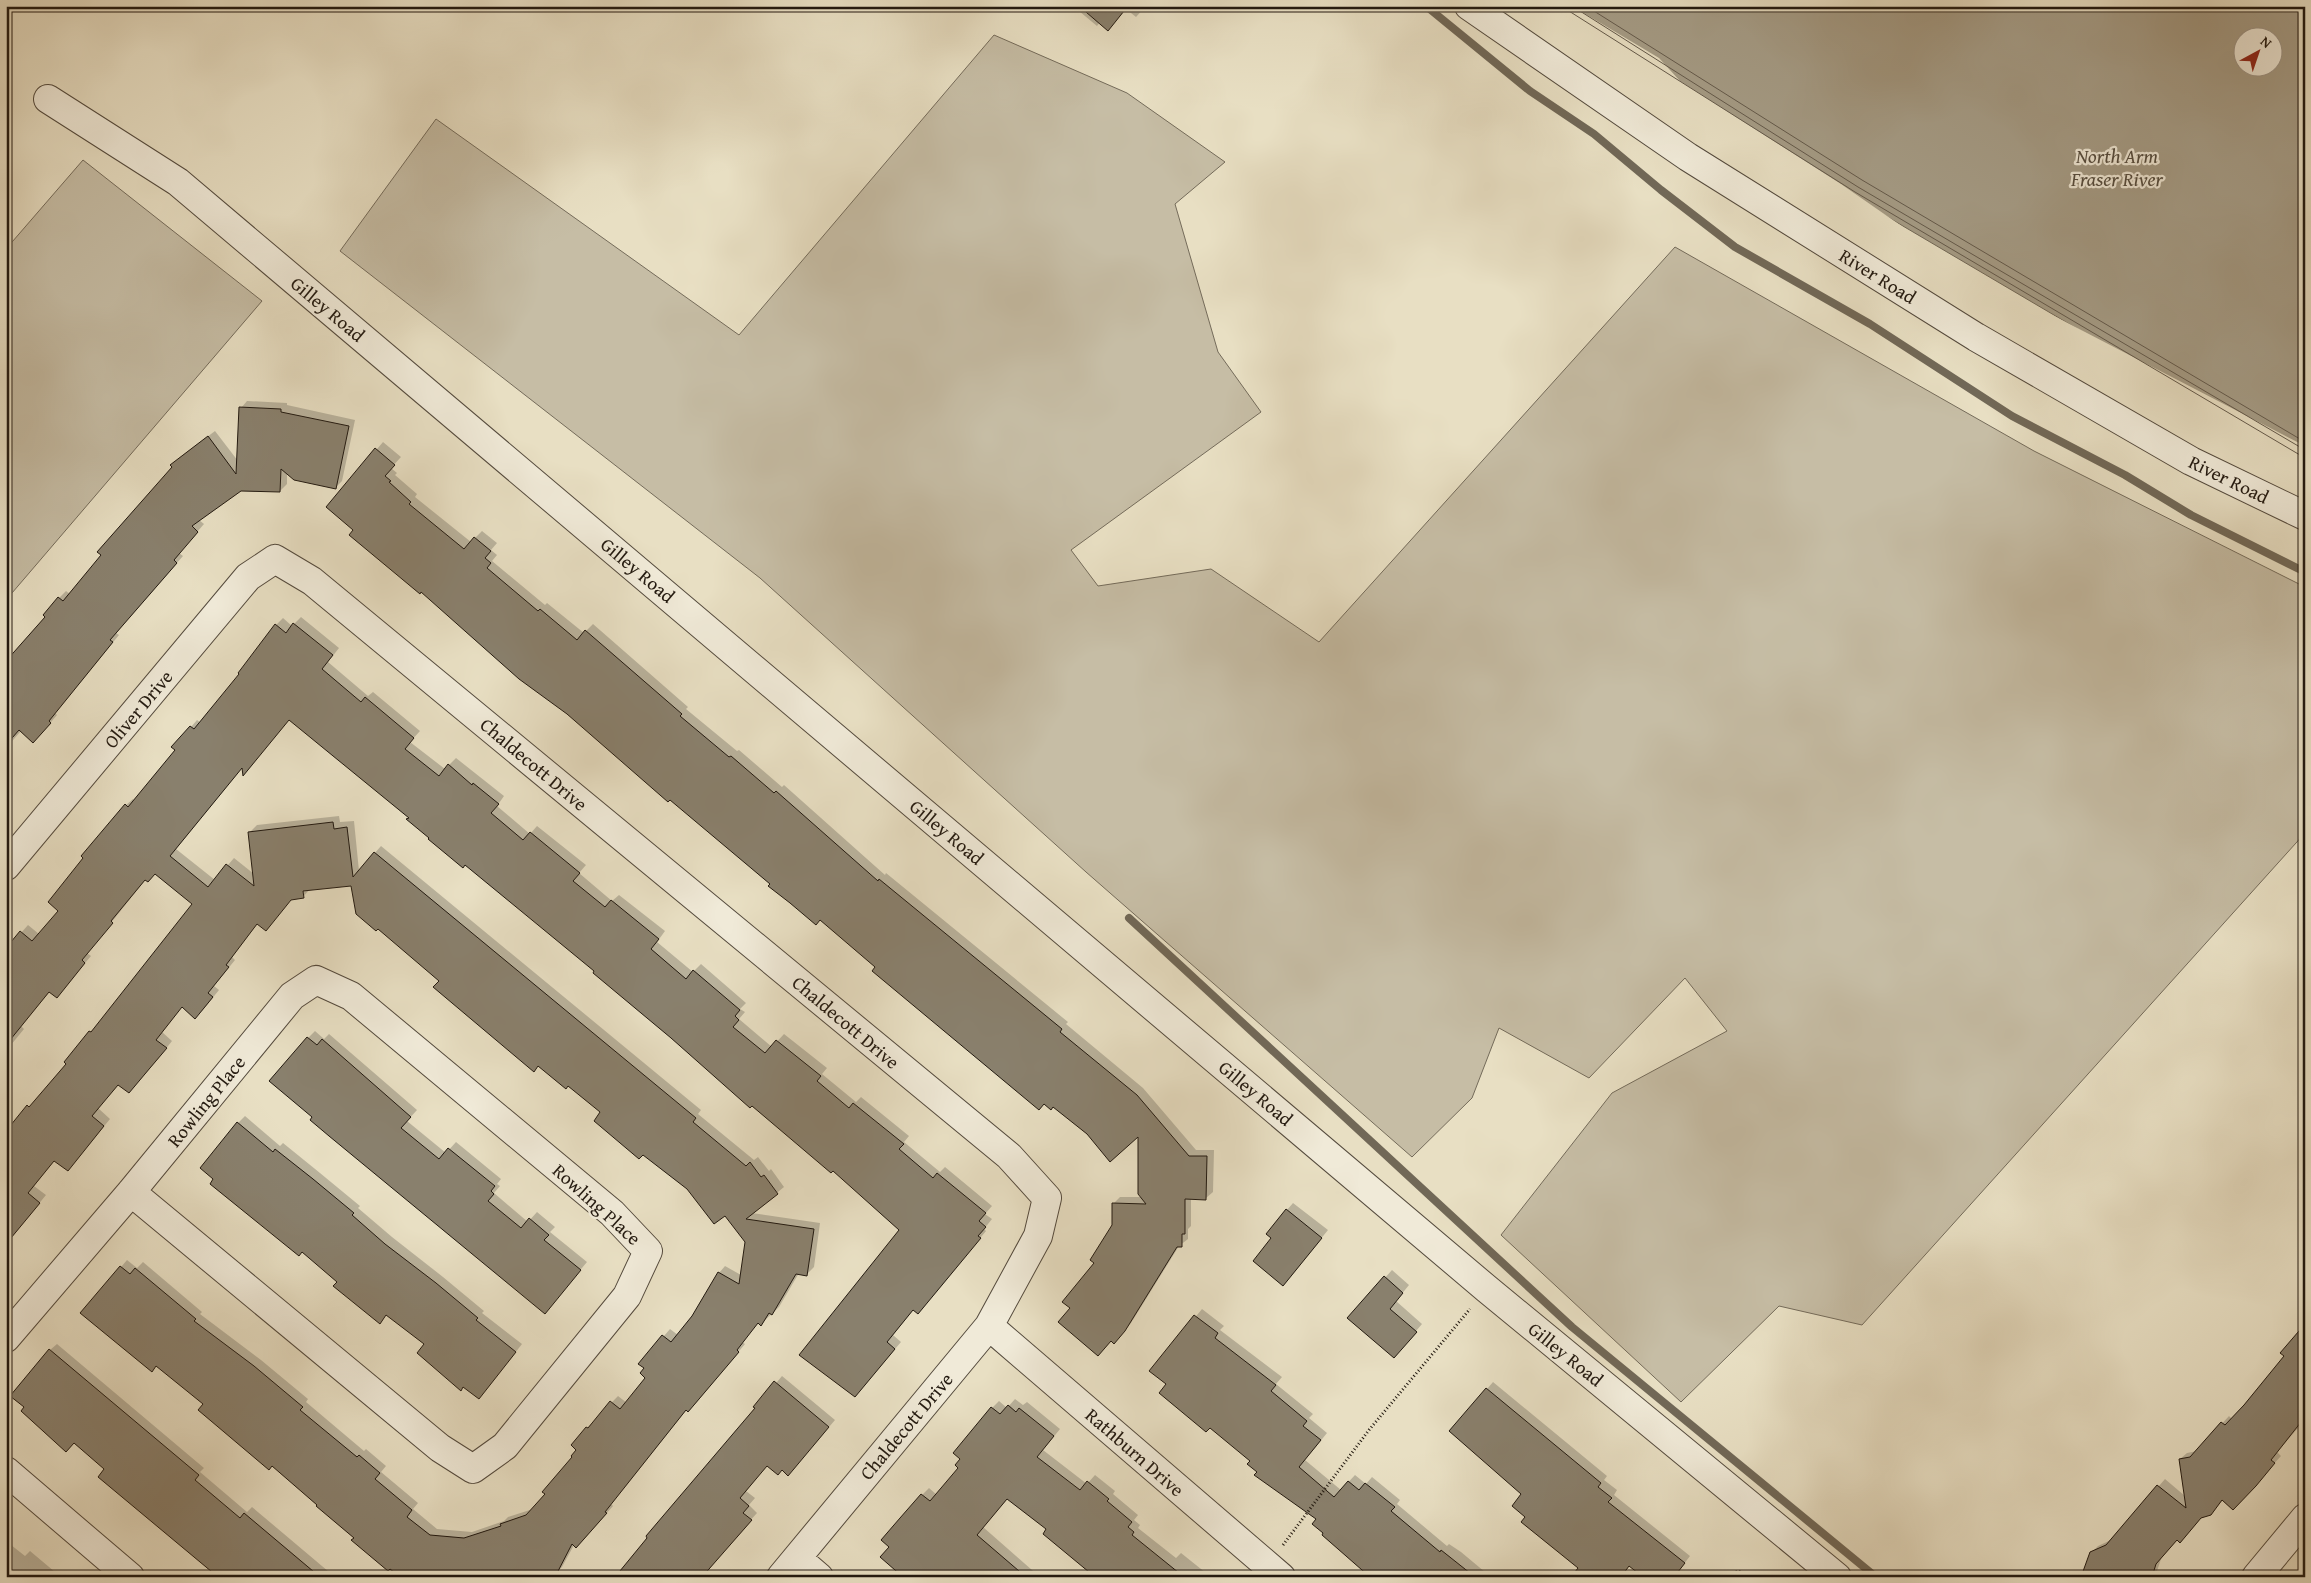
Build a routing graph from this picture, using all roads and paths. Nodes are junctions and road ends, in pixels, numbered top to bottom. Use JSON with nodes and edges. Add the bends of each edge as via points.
{"nodes":[{"id":1,"x":1469,"y":6,"type":"edge"},
{"id":2,"x":48,"y":99,"type":"dead end"},
{"id":3,"x":2305,"y":516,"type":"edge"},
{"id":4,"x":275,"y":559,"type":"joint"},
{"id":5,"x":6,"y":866,"type":"edge"},
{"id":6,"x":131,"y":1192,"type":"junction"},
{"id":7,"x":1487,"y":1289,"type":"junction"},
{"id":8,"x":989,"y":1326,"type":"junction"},
{"id":9,"x":6,"y":1338,"type":"edge"},
{"id":10,"x":6,"y":1471,"type":"edge"},
{"id":11,"x":2305,"y":1518,"type":"edge"},
{"id":12,"x":789,"y":1567,"type":"edge"},
{"id":13,"x":1274,"y":1571,"type":"edge"},
{"id":14,"x":130,"y":1577,"type":"edge"},
{"id":15,"x":819,"y":1577,"type":"edge"},
{"id":16,"x":1732,"y":1577,"type":"edge"},
{"id":17,"x":1745,"y":1577,"type":"edge"},
{"id":18,"x":1837,"y":1577,"type":"edge"},
{"id":19,"x":2256,"y":1577,"type":"edge"}],
"edges":[{"from":1,"to":3,"type":"street","name":"River Road","via":[[1688,156],[1976,338],[2191,461]]},
{"from":2,"to":7,"type":"street","name":"Gilley Road","via":[[178,182]]},
{"from":4,"to":5,"type":"street","name":"Oliver Drive","via":[[248,576]]},
{"from":4,"to":8,"type":"street","name":"Chaldecott Drive","via":[[320,587],[1009,1156],[1047,1198],[1038,1236]]},
{"from":6,"to":6,"type":"street","name":"Rowling Place","via":[[292,996],[316,980],[351,996],[612,1213],[648,1251],[627,1296],[505,1446],[473,1469],[440,1448]]},
{"from":6,"to":9,"type":"street","name":"Rowling Place"},
{"from":7,"to":13,"type":"path","via":[[1369,1430]]},
{"from":7,"to":18,"type":"street","name":"Gilley Road"},
{"from":8,"to":12,"type":"street","name":"Chaldecott Drive"},
{"from":8,"to":13,"type":"street","name":"Rathburn Drive"},
{"from":10,"to":14,"type":"street"},
{"from":11,"to":19,"type":"street"},
{"from":12,"to":15,"type":"street"},
{"from":16,"to":17,"type":"path","via":[[1738,1570]]}]}
